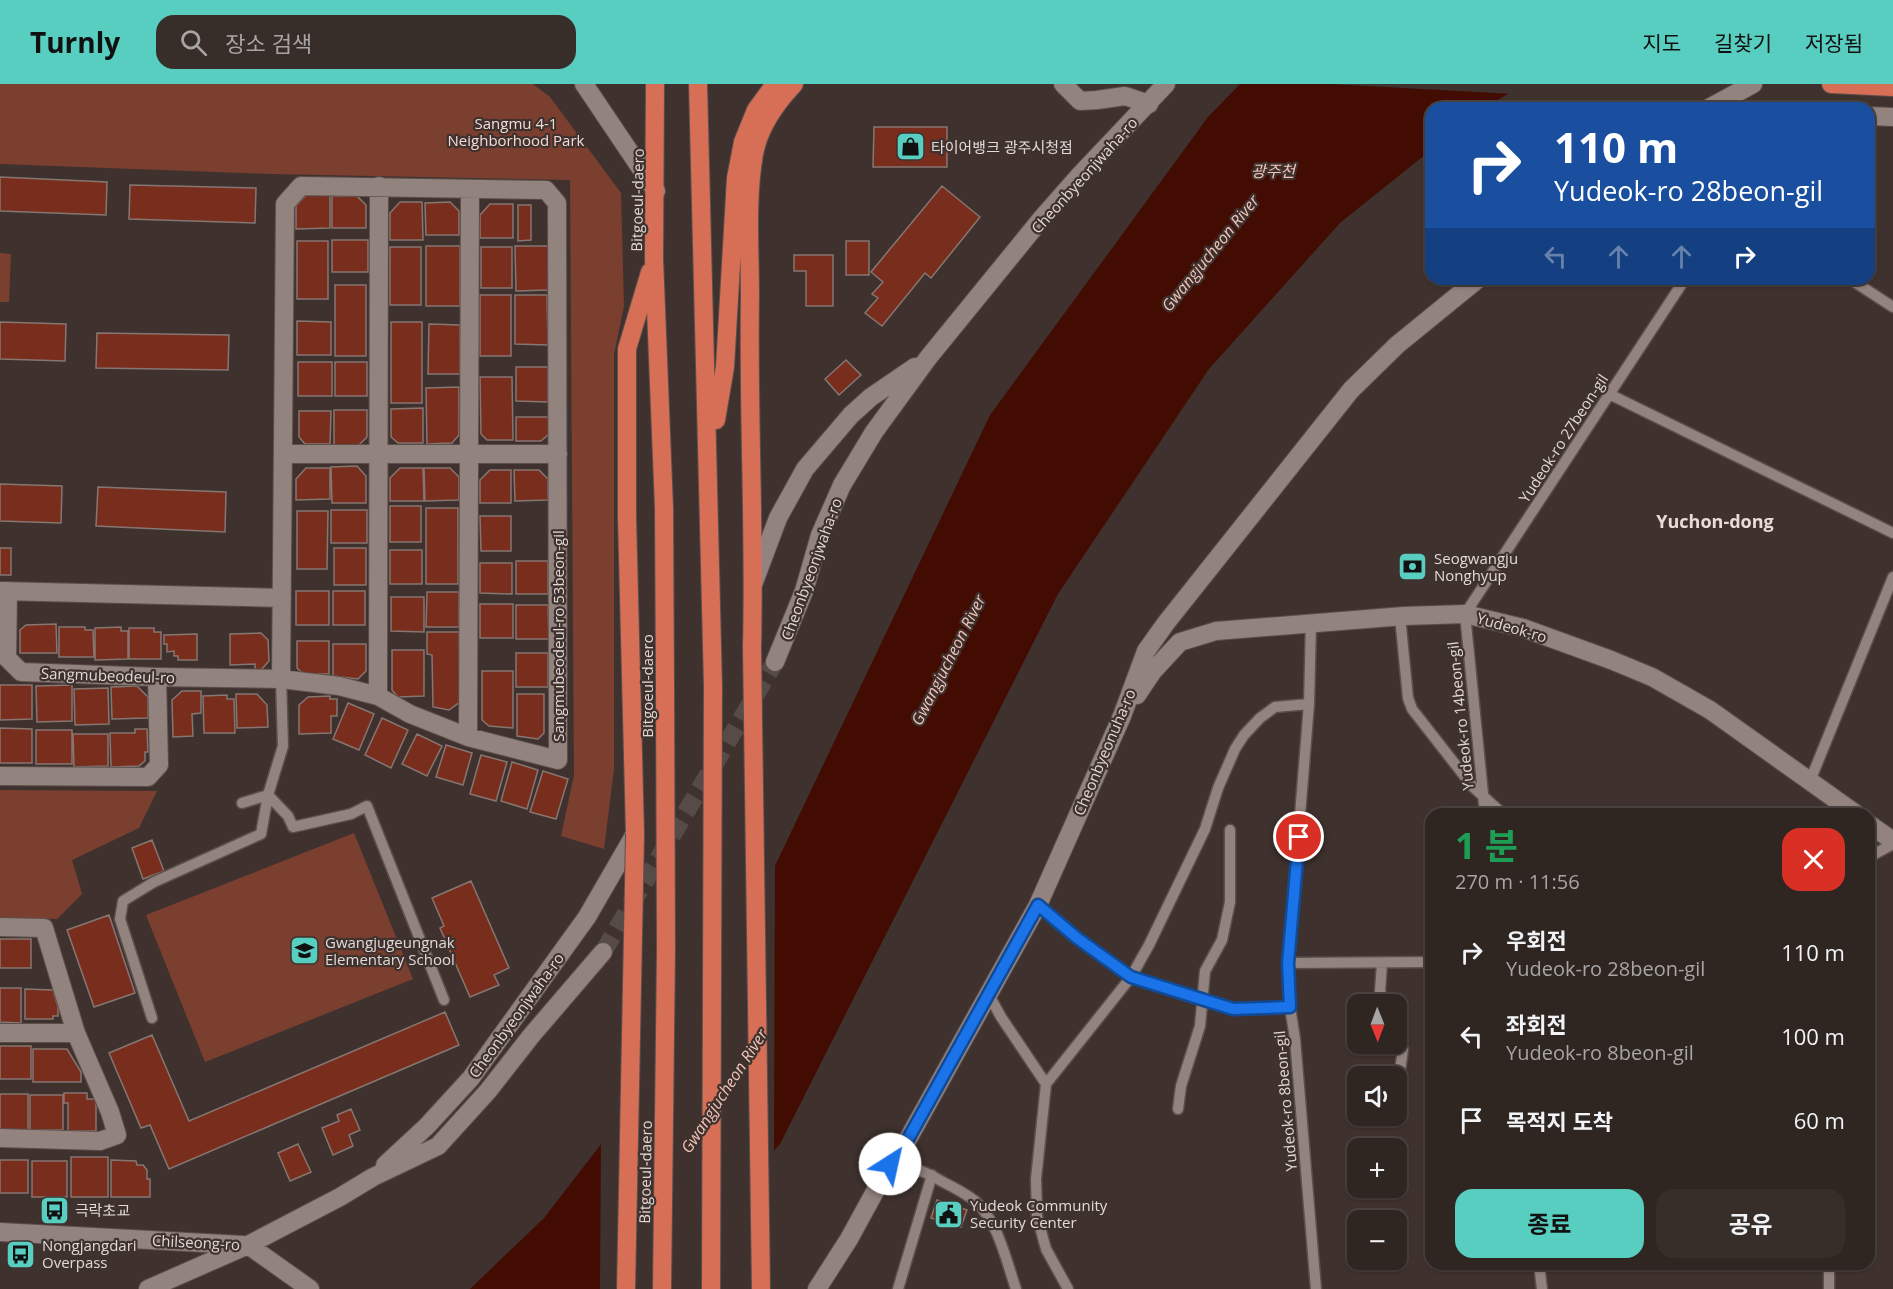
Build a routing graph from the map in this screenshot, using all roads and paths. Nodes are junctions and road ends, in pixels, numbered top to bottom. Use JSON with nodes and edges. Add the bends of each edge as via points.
{"nodes":[{"id":1,"x":584,"y":84,"type":"edge"},
{"id":2,"x":655,"y":84,"type":"edge"},
{"id":3,"x":698,"y":84,"type":"edge"},
{"id":4,"x":775,"y":84,"type":"edge"},
{"id":5,"x":794,"y":84,"type":"edge"},
{"id":6,"x":1063,"y":84,"type":"edge"},
{"id":7,"x":1166,"y":84,"type":"edge"},
{"id":8,"x":1754,"y":84,"type":"edge"},
{"id":9,"x":1831,"y":84,"type":"edge"},
{"id":10,"x":1893,"y":87,"type":"edge"},
{"id":11,"x":1720,"y":102,"type":"edge"},
{"id":12,"x":1149,"y":104,"type":"junction"},
{"id":13,"x":1875,"y":117,"type":"edge"},
{"id":14,"x":1893,"y":117,"type":"edge"},
{"id":15,"x":380,"y":186,"type":"junction"},
{"id":16,"x":470,"y":189,"type":"junction"},
{"id":17,"x":656,"y":191,"type":"junction"},
{"id":18,"x":654,"y":259,"type":"junction"},
{"id":19,"x":1471,"y":285,"type":"edge"},
{"id":20,"x":1681,"y":285,"type":"edge"},
{"id":21,"x":1859,"y":285,"type":"edge"},
{"id":22,"x":1893,"y":307,"type":"edge"},
{"id":23,"x":928,"y":358,"type":"junction"},
{"id":24,"x":1609,"y":394,"type":"junction"},
{"id":25,"x":284,"y":454,"type":"junction"},
{"id":26,"x":468,"y":454,"type":"junction"},
{"id":27,"x":558,"y":454,"type":"junction"},
{"id":28,"x":379,"y":455,"type":"junction"},
{"id":29,"x":709,"y":460,"type":"junction"},
{"id":30,"x":1893,"y":533,"type":"edge"},
{"id":31,"x":1893,"y":577,"type":"edge"},
{"id":32,"x":753,"y":584,"type":"junction"},
{"id":33,"x":4,"y":591,"type":"edge"},
{"id":34,"x":282,"y":598,"type":"junction"},
{"id":35,"x":1465,"y":614,"type":"junction"},
{"id":36,"x":1400,"y":616,"type":"junction"},
{"id":37,"x":1311,"y":623,"type":"junction"},
{"id":38,"x":775,"y":662,"type":"tunnel mouth"},
{"id":39,"x":158,"y":677,"type":"junction"},
{"id":40,"x":281,"y":679,"type":"junction"},
{"id":41,"x":378,"y":696,"type":"junction"},
{"id":42,"x":1309,"y":704,"type":"junction"},
{"id":43,"x":1122,"y":716,"type":"junction"},
{"id":44,"x":468,"y":737,"type":"junction"},
{"id":45,"x":0,"y":776,"type":"edge"},
{"id":46,"x":1810,"y":781,"type":"junction"},
{"id":47,"x":268,"y":795,"type":"junction"},
{"id":48,"x":1483,"y":799,"type":"junction"},
{"id":49,"x":242,"y":803,"type":"dead end"},
{"id":50,"x":1484,"y":808,"type":"edge"},
{"id":51,"x":1495,"y":808,"type":"edge"},
{"id":52,"x":1848,"y":808,"type":"edge"},
{"id":53,"x":1875,"y":829,"type":"edge"},
{"id":54,"x":1230,"y":830,"type":"dead end"},
{"id":55,"x":635,"y":834,"type":"junction"},
{"id":56,"x":1893,"y":843,"type":"edge"},
{"id":57,"x":1875,"y":854,"type":"edge"},
{"id":58,"x":1038,"y":905,"type":"junction"},
{"id":59,"x":0,"y":927,"type":"edge"},
{"id":60,"x":603,"y":951,"type":"tunnel mouth"},
{"id":61,"x":1425,"y":962,"type":"edge"},
{"id":62,"x":1288,"y":963,"type":"junction"},
{"id":63,"x":1382,"y":963,"type":"junction"},
{"id":64,"x":1131,"y":977,"type":"junction"},
{"id":65,"x":1381,"y":994,"type":"edge"},
{"id":66,"x":989,"y":995,"type":"junction"},
{"id":67,"x":1203,"y":999,"type":"junction"},
{"id":68,"x":444,"y":1000,"type":"dead end"},
{"id":69,"x":1290,"y":1007,"type":"junction"},
{"id":70,"x":152,"y":1018,"type":"dead end"},
{"id":71,"x":0,"y":1033,"type":"edge"},
{"id":72,"x":76,"y":1033,"type":"junction"},
{"id":73,"x":1046,"y":1084,"type":"junction"},
{"id":74,"x":1178,"y":1109,"type":"dead end"},
{"id":75,"x":0,"y":1138,"type":"edge"},
{"id":76,"x":890,"y":1164,"type":"junction"},
{"id":77,"x":932,"y":1175,"type":"junction"},
{"id":78,"x":373,"y":1177,"type":"junction"},
{"id":79,"x":0,"y":1232,"type":"edge"},
{"id":80,"x":248,"y":1245,"type":"junction"},
{"id":81,"x":1540,"y":1270,"type":"edge"},
{"id":82,"x":1829,"y":1270,"type":"edge"},
{"id":83,"x":148,"y":1289,"type":"edge"},
{"id":84,"x":310,"y":1289,"type":"edge"},
{"id":85,"x":626,"y":1289,"type":"edge"},
{"id":86,"x":662,"y":1289,"type":"edge"},
{"id":87,"x":711,"y":1289,"type":"edge"},
{"id":88,"x":761,"y":1289,"type":"edge"},
{"id":89,"x":817,"y":1289,"type":"edge"},
{"id":90,"x":898,"y":1289,"type":"edge"},
{"id":91,"x":1016,"y":1289,"type":"edge"},
{"id":92,"x":1068,"y":1289,"type":"edge"},
{"id":93,"x":1316,"y":1289,"type":"edge"},
{"id":94,"x":1542,"y":1289,"type":"edge"},
{"id":95,"x":1829,"y":1289,"type":"edge"}],
"edges":[{"from":1,"to":17,"type":"street"},
{"from":2,"to":17,"type":"highway","name":"Bitgoeul-daero"},
{"from":3,"to":29,"type":"highway"},
{"from":4,"to":29,"type":"highway","via":[[756,110],[743,142],[736,178],[725,367]]},
{"from":5,"to":32,"type":"highway","via":[[778,100],[762,127],[751,182]]},
{"from":6,"to":12,"type":"street","name":"Cheonbyeonjwaha-ro","via":[[1080,101],[1125,96]]},
{"from":7,"to":12,"type":"street","name":"Cheonbyeonjwaha-ro"},
{"from":8,"to":11,"type":"street"},
{"from":9,"to":10,"type":"highway"},
{"from":12,"to":23,"type":"street","name":"Cheonbyeonjwaha-ro","via":[[1079,176]]},
{"from":13,"to":14,"type":"street"},
{"from":15,"to":16,"type":"street","name":"Sangmubeodeul-ro 53beon-gil"},
{"from":15,"to":25,"type":"street","name":"Sangmubeodeul-ro 53beon-gil","via":[[301,186],[285,204]]},
{"from":15,"to":28,"type":"street"},
{"from":16,"to":26,"type":"street"},
{"from":16,"to":27,"type":"street","name":"Sangmubeodeul-ro 53beon-gil","via":[[546,190],[557,202]]},
{"from":17,"to":18,"type":"highway","name":"Bitgoeul-daero"},
{"from":18,"to":55,"type":"highway","via":[[627,349]]},
{"from":18,"to":86,"type":"highway","name":"Bitgoeul-daero","bridge":true,"via":[[664,508],[666,949]]},
{"from":19,"to":43,"type":"street","name":"Cheonbyeonuha-ro","via":[[1397,345],[1351,390],[1146,651]]},
{"from":20,"to":24,"type":"lane","name":"Yudeok-ro 27beon-gil"},
{"from":21,"to":22,"type":"lane"},
{"from":23,"to":32,"type":"street","name":"Cheonbyeonjwaha-ro","via":[[851,415],[805,469],[777,518]]},
{"from":23,"to":38,"type":"street","name":"Cheonbyeonjwaha-ro","via":[[873,432],[842,485]]},
{"from":24,"to":30,"type":"lane"},
{"from":24,"to":35,"type":"lane","name":"Yudeok-ro 27beon-gil"},
{"from":25,"to":28,"type":"street"},
{"from":25,"to":34,"type":"street","name":"Sangmubeodeul-ro 53beon-gil"},
{"from":26,"to":27,"type":"street"},
{"from":26,"to":28,"type":"street"},
{"from":26,"to":44,"type":"street"},
{"from":27,"to":44,"type":"street","name":"Sangmubeodeul-ro 53beon-gil","via":[[558,760]]},
{"from":28,"to":41,"type":"street"},
{"from":29,"to":87,"type":"highway","bridge":true,"via":[[713,686]]},
{"from":31,"to":46,"type":"lane"},
{"from":32,"to":88,"type":"highway","bridge":true},
{"from":33,"to":34,"type":"street","name":"Sangmubeodeul-ro"},
{"from":33,"to":39,"type":"street","name":"Sangmubeodeul-ro","via":[[7,658],[21,672]]},
{"from":34,"to":40,"type":"street","name":"Sangmubeodeul-ro 53beon-gil"},
{"from":35,"to":36,"type":"street","name":"Yudeok-ro"},
{"from":35,"to":46,"type":"street","name":"Yudeok-ro","via":[[1523,628],[1652,677],[1710,710]]},
{"from":35,"to":48,"type":"lane","name":"Yudeok-ro 14beon-gil"},
{"from":36,"to":37,"type":"street","name":"Yudeok-ro"},
{"from":36,"to":48,"type":"lane","via":[[1412,709]]},
{"from":37,"to":42,"type":"lane","name":"Yudeok-ro 8beon-gil"},
{"from":37,"to":43,"type":"street","name":"Yudeok-ro","via":[[1216,631],[1180,642],[1153,671]]},
{"from":39,"to":40,"type":"street","name":"Sangmubeodeul-ro"},
{"from":39,"to":45,"type":"street","via":[[159,765],[148,777]]},
{"from":40,"to":41,"type":"street","name":"Sangmubeodeul-ro 53beon-gil","via":[[339,686]]},
{"from":40,"to":47,"type":"lane","via":[[283,746]]},
{"from":41,"to":44,"type":"street","name":"Sangmubeodeul-ro 53beon-gil","via":[[418,718]]},
{"from":42,"to":62,"type":"lane","name":"Yudeok-ro 8beon-gil"},
{"from":42,"to":64,"type":"lane","via":[[1275,707],[1244,735],[1218,788],[1205,829]]},
{"from":43,"to":58,"type":"street","name":"Cheonbyeonuha-ro"},
{"from":46,"to":52,"type":"street","name":"Yudeok-ro"},
{"from":47,"to":49,"type":"lane"},
{"from":47,"to":68,"type":"lane","via":[[293,827],[351,814],[368,806]]},
{"from":47,"to":70,"type":"lane","via":[[261,834],[154,882],[123,902],[120,920]]},
{"from":48,"to":50,"type":"lane","name":"Yudeok-ro 14beon-gil"},
{"from":48,"to":51,"type":"lane"},
{"from":53,"to":56,"type":"street"},
{"from":54,"to":67,"type":"lane","via":[[1230,902],[1222,940],[1205,971]]},
{"from":55,"to":78,"type":"street","name":"Cheonbyeonjwaha-ro","via":[[587,918],[471,1078]]},
{"from":55,"to":85,"type":"highway","bridge":true},
{"from":56,"to":57,"type":"lane"},
{"from":58,"to":64,"type":"lane"},
{"from":58,"to":66,"type":"street","name":"Cheonbyeonuha-ro"},
{"from":59,"to":72,"type":"street","via":[[44,928]]},
{"from":60,"to":78,"type":"street","name":"Cheonbyeonjwaha-ro","via":[[438,1146]]},
{"from":61,"to":63,"type":"lane"},
{"from":62,"to":63,"type":"lane"},
{"from":62,"to":69,"type":"lane","name":"Yudeok-ro 8beon-gil"},
{"from":63,"to":65,"type":"lane"},
{"from":64,"to":67,"type":"lane"},
{"from":64,"to":73,"type":"lane"},
{"from":66,"to":73,"type":"lane"},
{"from":66,"to":76,"type":"street","name":"Cheonbyeonuha-ro","via":[[898,1157]]},
{"from":67,"to":69,"type":"lane","via":[[1233,1009]]},
{"from":67,"to":74,"type":"lane","via":[[1200,1026]]},
{"from":69,"to":93,"type":"lane","name":"Yudeok-ro 8beon-gil"},
{"from":71,"to":72,"type":"street"},
{"from":72,"to":75,"type":"street","via":[[117,1135],[100,1141]]},
{"from":73,"to":92,"type":"lane","via":[[1036,1179],[1037,1216],[1046,1249]]},
{"from":76,"to":77,"type":"lane","via":[[911,1166]]},
{"from":76,"to":89,"type":"street","name":"Cheonbyeonuha-ro"},
{"from":77,"to":90,"type":"lane"},
{"from":77,"to":91,"type":"lane","via":[[975,1201],[987,1217]]},
{"from":78,"to":80,"type":"street","name":"Cheonbyeonjwaha-ro"},
{"from":79,"to":80,"type":"street","name":"Chilseong-ro"},
{"from":80,"to":83,"type":"street","name":"Cheonbyeonjwaha-ro"},
{"from":80,"to":84,"type":"street"},
{"from":81,"to":94,"type":"lane"},
{"from":82,"to":95,"type":"lane"}]}
